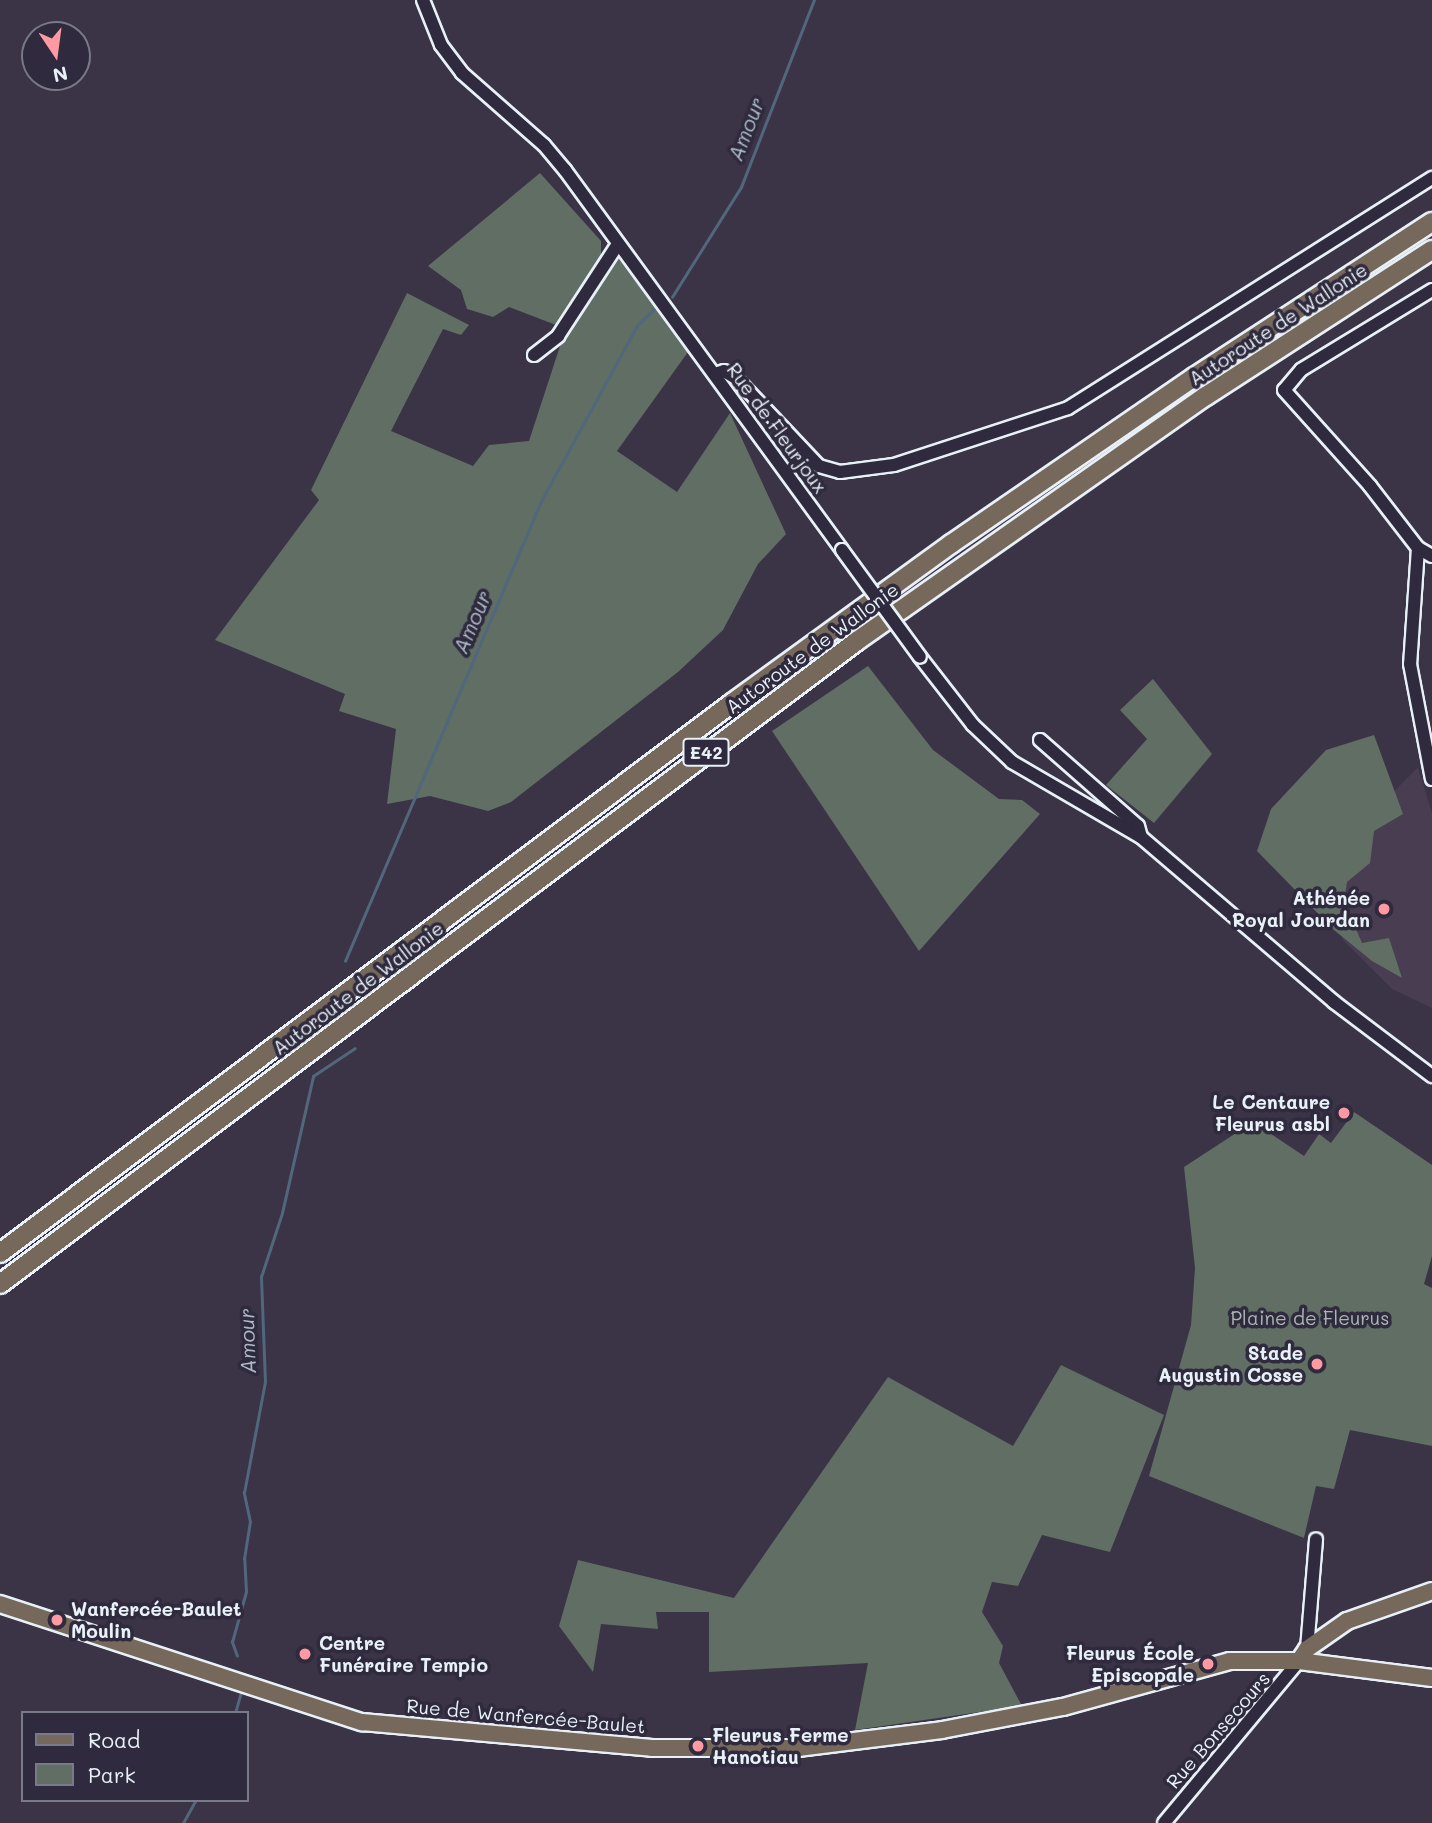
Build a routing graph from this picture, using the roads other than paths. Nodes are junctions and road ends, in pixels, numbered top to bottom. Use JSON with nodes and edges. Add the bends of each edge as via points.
{"nodes":[{"id":1,"x":423,"y":0,"type":"edge"},
{"id":2,"x":1432,"y":178,"type":"edge"},
{"id":3,"x":1432,"y":222,"type":"edge"},
{"id":4,"x":618,"y":244,"type":"junction"},
{"id":5,"x":1432,"y":250,"type":"edge"},
{"id":6,"x":1432,"y":290,"type":"edge"},
{"id":7,"x":534,"y":355,"type":"dead end"},
{"id":8,"x":715,"y":374,"type":"junction"},
{"id":9,"x":1418,"y":548,"type":"junction"},
{"id":10,"x":1432,"y":556,"type":"edge"},
{"id":11,"x":1040,"y":740,"type":"dead end"},
{"id":12,"x":1432,"y":779,"type":"edge"},
{"id":13,"x":1141,"y":837,"type":"junction"},
{"id":14,"x":1432,"y":1076,"type":"edge"},
{"id":15,"x":0,"y":1253,"type":"edge"},
{"id":16,"x":0,"y":1284,"type":"edge"},
{"id":17,"x":1316,"y":1539,"type":"dead end"},
{"id":18,"x":1432,"y":1591,"type":"edge"},
{"id":19,"x":0,"y":1604,"type":"edge"},
{"id":20,"x":1303,"y":1655,"type":"junction"},
{"id":21,"x":1432,"y":1678,"type":"edge"},
{"id":22,"x":1164,"y":1823,"type":"edge"}],
"edges":[{"from":1,"to":4,"type":"street","name":"Rue de Fleurjoux","via":[[442,45],[462,73],[544,145]]},
{"from":2,"to":8,"type":"street","via":[[1068,408],[894,465],[840,472],[819,466],[736,378],[724,371]]},
{"from":3,"to":15,"type":"highway","name":"Autoroute de Wallonie","number":"E42","via":[[1183,384],[898,583]]},
{"from":4,"to":7,"type":"street","via":[[558,335]]},
{"from":4,"to":8,"type":"street","name":"Rue de Fleurjoux"},
{"from":5,"to":16,"type":"highway","name":"Autoroute de Wallonie","number":"E42","via":[[1173,419],[857,641]]},
{"from":6,"to":9,"type":"street","via":[[1301,370],[1284,390]]},
{"from":8,"to":13,"type":"street","name":"Rue de Fleurjoux","bridge":true,"via":[[973,725],[1012,762]]},
{"from":9,"to":10,"type":"street"},
{"from":9,"to":12,"type":"street","via":[[1410,664]]},
{"from":11,"to":13,"type":"street","name":"Rue de Fleurjoux","via":[[1138,825]]},
{"from":13,"to":14,"type":"street","name":"Rue de Fleurjoux","via":[[1334,1002]]},
{"from":17,"to":20,"type":"street"},
{"from":18,"to":20,"type":"main road","via":[[1347,1621]]},
{"from":19,"to":20,"type":"main road","name":"Rue de Wanfercée-Baulet","via":[[362,1721],[652,1748],[798,1748],[942,1730],[1063,1707],[1230,1661]]},
{"from":20,"to":21,"type":"main road","name":"Rue de Wanfercée-Baulet"},
{"from":20,"to":22,"type":"street","name":"Rue Bonsecours"}]}
